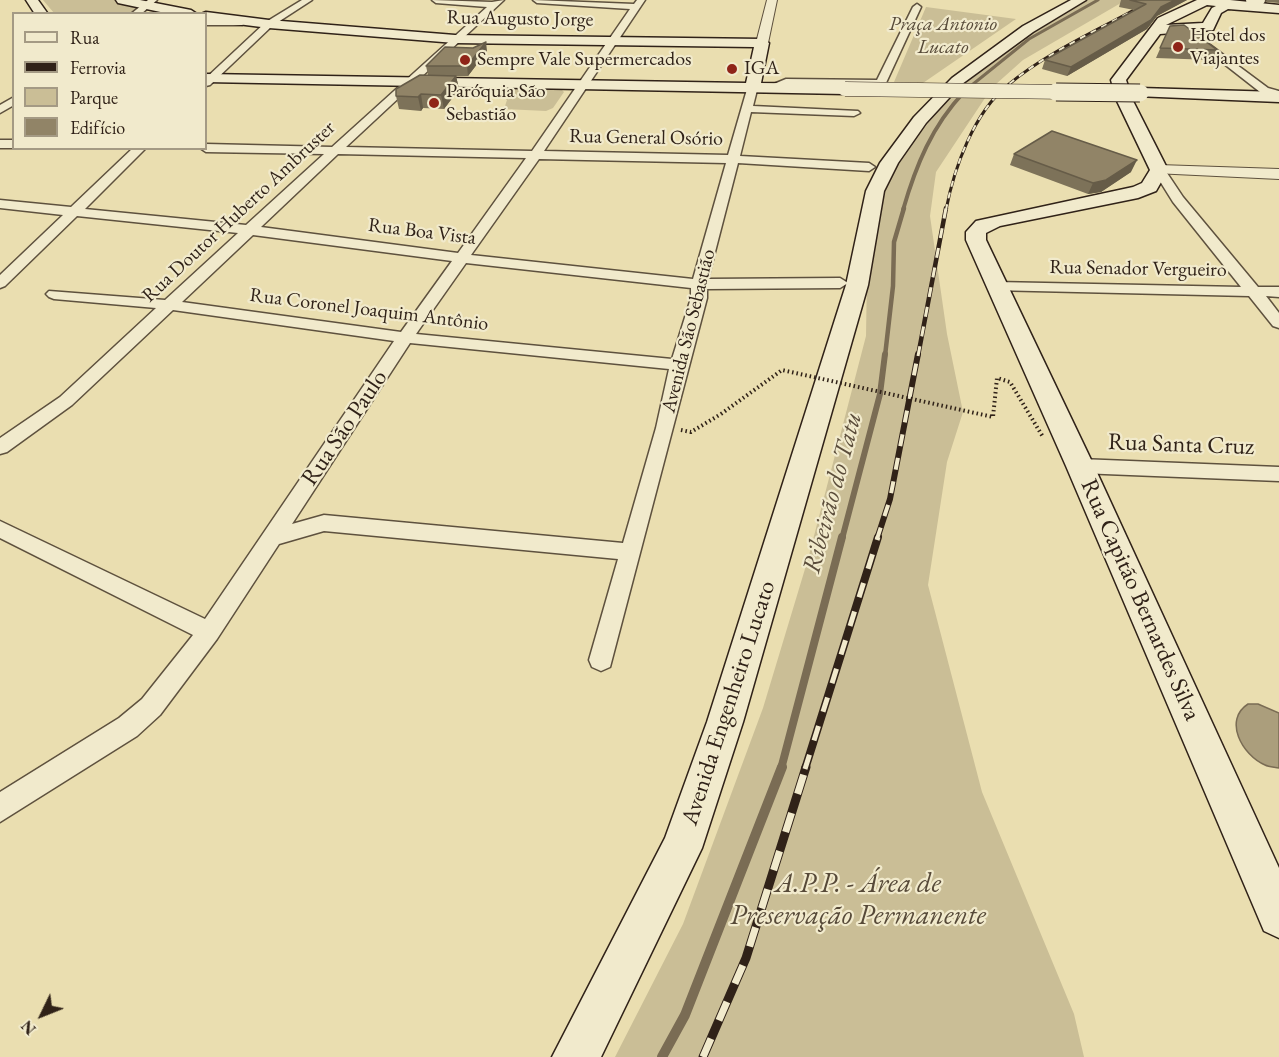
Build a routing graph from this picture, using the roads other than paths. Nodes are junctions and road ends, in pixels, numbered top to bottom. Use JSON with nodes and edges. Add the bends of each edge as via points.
{"nodes":[{"id":1,"x":122,"y":0,"type":"edge"},
{"id":2,"x":308,"y":0,"type":"edge"},
{"id":3,"x":436,"y":0,"type":"edge"},
{"id":4,"x":537,"y":0,"type":"edge"},
{"id":5,"x":772,"y":0,"type":"edge"},
{"id":6,"x":1079,"y":0,"type":"edge"},
{"id":7,"x":150,"y":2,"type":"edge"},
{"id":8,"x":497,"y":2,"type":"edge"},
{"id":9,"x":1254,"y":2,"type":"edge"},
{"id":10,"x":639,"y":4,"type":"edge"},
{"id":11,"x":1214,"y":4,"type":"edge"},
{"id":12,"x":917,"y":7,"type":"dead end"},
{"id":13,"x":1279,"y":9,"type":"edge"},
{"id":14,"x":138,"y":12,"type":"edge"},
{"id":15,"x":184,"y":12,"type":"edge"},
{"id":16,"x":1174,"y":15,"type":"junction"},
{"id":17,"x":207,"y":16,"type":"edge"},
{"id":18,"x":207,"y":22,"type":"edge"},
{"id":19,"x":242,"y":22,"type":"junction"},
{"id":20,"x":269,"y":24,"type":"junction"},
{"id":21,"x":1185,"y":28,"type":"junction"},
{"id":22,"x":1157,"y":30,"type":"junction"},
{"id":23,"x":455,"y":39,"type":"junction"},
{"id":24,"x":613,"y":40,"type":"junction"},
{"id":25,"x":762,"y":43,"type":"junction"},
{"id":26,"x":207,"y":80,"type":"edge"},
{"id":27,"x":412,"y":80,"type":"junction"},
{"id":28,"x":583,"y":84,"type":"junction"},
{"id":29,"x":753,"y":86,"type":"junction"},
{"id":30,"x":774,"y":86,"type":"junction"},
{"id":31,"x":1259,"y":93,"type":"junction"},
{"id":32,"x":1279,"y":96,"type":"edge"},
{"id":33,"x":1279,"y":103,"type":"edge"},
{"id":34,"x":747,"y":109,"type":"junction"},
{"id":35,"x":854,"y":113,"type":"dead end"},
{"id":36,"x":207,"y":148,"type":"edge"},
{"id":37,"x":138,"y":150,"type":"edge"},
{"id":38,"x":335,"y":151,"type":"junction"},
{"id":39,"x":535,"y":155,"type":"junction"},
{"id":40,"x":734,"y":159,"type":"junction"},
{"id":41,"x":869,"y":167,"type":"junction"},
{"id":42,"x":1159,"y":170,"type":"junction"},
{"id":43,"x":1279,"y":174,"type":"edge"},
{"id":44,"x":875,"y":191,"type":"junction"},
{"id":45,"x":1138,"y":192,"type":"junction"},
{"id":46,"x":856,"y":199,"type":"dead end"},
{"id":47,"x":1178,"y":199,"type":"junction"},
{"id":48,"x":0,"y":204,"type":"edge"},
{"id":49,"x":74,"y":212,"type":"junction"},
{"id":50,"x":250,"y":230,"type":"junction"},
{"id":51,"x":848,"y":243,"type":"dead end"},
{"id":52,"x":462,"y":258,"type":"junction"},
{"id":53,"x":0,"y":283,"type":"edge"},
{"id":54,"x":699,"y":284,"type":"junction"},
{"id":55,"x":848,"y":284,"type":"junction"},
{"id":56,"x":996,"y":287,"type":"junction"},
{"id":57,"x":1252,"y":292,"type":"junction"},
{"id":58,"x":1279,"y":292,"type":"edge"},
{"id":59,"x":54,"y":294,"type":"dead end"},
{"id":60,"x":169,"y":305,"type":"junction"},
{"id":61,"x":1279,"y":323,"type":"edge"},
{"id":62,"x":405,"y":338,"type":"junction"},
{"id":63,"x":679,"y":365,"type":"junction"},
{"id":64,"x":0,"y":447,"type":"edge"},
{"id":65,"x":1080,"y":466,"type":"junction"},
{"id":66,"x":1279,"y":474,"type":"edge"},
{"id":67,"x":297,"y":500,"type":"junction"},
{"id":68,"x":324,"y":523,"type":"junction"},
{"id":69,"x":0,"y":529,"type":"edge"},
{"id":70,"x":271,"y":538,"type":"junction"},
{"id":71,"x":631,"y":552,"type":"junction"},
{"id":72,"x":209,"y":632,"type":"junction"},
{"id":73,"x":601,"y":660,"type":"dead end"},
{"id":74,"x":0,"y":808,"type":"edge"},
{"id":75,"x":1279,"y":916,"type":"edge"},
{"id":76,"x":576,"y":1057,"type":"edge"}],
"edges":[{"from":1,"to":7,"type":"main road"},
{"from":2,"to":20,"type":"street"},
{"from":3,"to":8,"type":"street"},
{"from":4,"to":10,"type":"street"},
{"from":5,"to":25,"type":"street","name":"Avenida São Sebastião"},
{"from":6,"to":41,"type":"main road","name":"Avenida Engenheiro Lucato","via":[[1017,27],[953,70],[904,116]]},
{"from":6,"to":44,"type":"main road","name":"Avenida Engenheiro Lucato","via":[[1006,44],[937,100],[900,145]]},
{"from":7,"to":14,"type":"street"},
{"from":7,"to":15,"type":"main road"},
{"from":8,"to":23,"type":"street","name":"Rua Doutor Huberto Ambruster"},
{"from":9,"to":11,"type":"main road"},
{"from":9,"to":13,"type":"main road"},
{"from":10,"to":24,"type":"street","name":"Rua São Paulo"},
{"from":11,"to":16,"type":"main road","via":[[1192,6]]},
{"from":11,"to":21,"type":"main road","via":[[1208,27]]},
{"from":12,"to":30,"type":"street","via":[[881,83],[786,82]]},
{"from":16,"to":21,"type":"main road"},
{"from":16,"to":22,"type":"main road"},
{"from":17,"to":19,"type":"main road","name":"Rua Augusto Jorge"},
{"from":18,"to":19,"type":"street"},
{"from":19,"to":20,"type":"main road","name":"Rua Augusto Jorge"},
{"from":20,"to":23,"type":"main road","name":"Rua Augusto Jorge"},
{"from":20,"to":26,"type":"street"},
{"from":21,"to":22,"type":"main road"},
{"from":21,"to":31,"type":"street"},
{"from":22,"to":42,"type":"main road","via":[[1118,80]]},
{"from":23,"to":24,"type":"main road","name":"Rua Augusto Jorge"},
{"from":23,"to":27,"type":"street","name":"Rua Doutor Huberto Ambruster"},
{"from":24,"to":25,"type":"main road","name":"Rua Augusto Jorge"},
{"from":24,"to":28,"type":"street","name":"Rua São Paulo"},
{"from":25,"to":29,"type":"main road","name":"Avenida São Sebastião"},
{"from":26,"to":27,"type":"main road"},
{"from":27,"to":28,"type":"main road"},
{"from":27,"to":38,"type":"street","name":"Rua Doutor Huberto Ambruster"},
{"from":28,"to":29,"type":"main road"},
{"from":28,"to":39,"type":"street","name":"Rua São Paulo"},
{"from":29,"to":30,"type":"main road"},
{"from":29,"to":34,"type":"street","name":"Avenida São Sebastião"},
{"from":30,"to":31,"type":"main road","bridge":true},
{"from":31,"to":32,"type":"main road"},
{"from":31,"to":33,"type":"street"},
{"from":34,"to":35,"type":"street"},
{"from":34,"to":40,"type":"street","name":"Avenida São Sebastião"},
{"from":36,"to":38,"type":"street","name":"Rua General Osório"},
{"from":37,"to":49,"type":"street"},
{"from":38,"to":39,"type":"street","name":"Rua General Osório"},
{"from":38,"to":50,"type":"street","name":"Rua Doutor Huberto Ambruster"},
{"from":39,"to":40,"type":"street","name":"Rua General Osório"},
{"from":39,"to":52,"type":"street","name":"Rua São Paulo"},
{"from":40,"to":41,"type":"street","name":"Rua General Osório"},
{"from":40,"to":54,"type":"street","name":"Avenida São Sebastião"},
{"from":41,"to":44,"type":"main road","via":[[877,174]]},
{"from":41,"to":46,"type":"main road","name":"Avenida Engenheiro Lucato"},
{"from":42,"to":43,"type":"street"},
{"from":42,"to":45,"type":"main road","via":[[1149,187]]},
{"from":42,"to":47,"type":"street"},
{"from":44,"to":55,"type":"main road","name":"Avenida Engenheiro Lucato"},
{"from":45,"to":47,"type":"street"},
{"from":45,"to":56,"type":"main road","name":"Rua Capitão Bernardes Silva","via":[[983,225],[976,232],[976,240]]},
{"from":47,"to":57,"type":"street"},
{"from":48,"to":49,"type":"street","name":"Rua Boa Vista"},
{"from":49,"to":50,"type":"street","name":"Rua Boa Vista"},
{"from":49,"to":53,"type":"street"},
{"from":50,"to":52,"type":"street","name":"Rua Boa Vista"},
{"from":50,"to":60,"type":"street","name":"Rua Doutor Huberto Ambruster"},
{"from":51,"to":55,"type":"main road","name":"Avenida Engenheiro Lucato"},
{"from":52,"to":54,"type":"street","name":"Rua Boa Vista"},
{"from":52,"to":62,"type":"street","name":"Rua São Paulo"},
{"from":54,"to":55,"type":"street","name":"Rua Boa Vista"},
{"from":54,"to":63,"type":"street","name":"Avenida São Sebastião","via":[[699,298]]},
{"from":55,"to":76,"type":"main road","name":"Avenida Engenheiro Lucato","via":[[841,334],[729,711],[682,848]]},
{"from":56,"to":57,"type":"street","name":"Rua Senador Vergueiro"},
{"from":56,"to":65,"type":"main road","name":"Rua Capitão Bernardes Silva"},
{"from":57,"to":58,"type":"street","name":"Rua Senador Vergueiro"},
{"from":57,"to":61,"type":"street"},
{"from":59,"to":60,"type":"street","name":"Rua Coronel Joaquim Antônio"},
{"from":60,"to":62,"type":"street","name":"Rua Coronel Joaquim Antônio"},
{"from":60,"to":64,"type":"street","name":"Rua Doutor Huberto Ambruster","via":[[66,401]]},
{"from":62,"to":63,"type":"street","name":"Rua Coronel Joaquim Antônio"},
{"from":62,"to":67,"type":"street","name":"Rua São Paulo"},
{"from":63,"to":71,"type":"street","name":"Avenida São Sebastião"},
{"from":65,"to":66,"type":"street","name":"Rua Santa Cruz"},
{"from":65,"to":75,"type":"main road","name":"Rua Capitão Bernardes Silva"},
{"from":67,"to":68,"type":"street"},
{"from":67,"to":70,"type":"street","name":"Rua São Paulo"},
{"from":68,"to":70,"type":"street"},
{"from":68,"to":71,"type":"street"},
{"from":69,"to":72,"type":"street"},
{"from":70,"to":72,"type":"street","name":"Rua São Paulo"},
{"from":71,"to":73,"type":"street","name":"Avenida São Sebastião"},
{"from":72,"to":74,"type":"street","name":"Rua São Paulo","via":[[151,707],[128,726]]}]}
